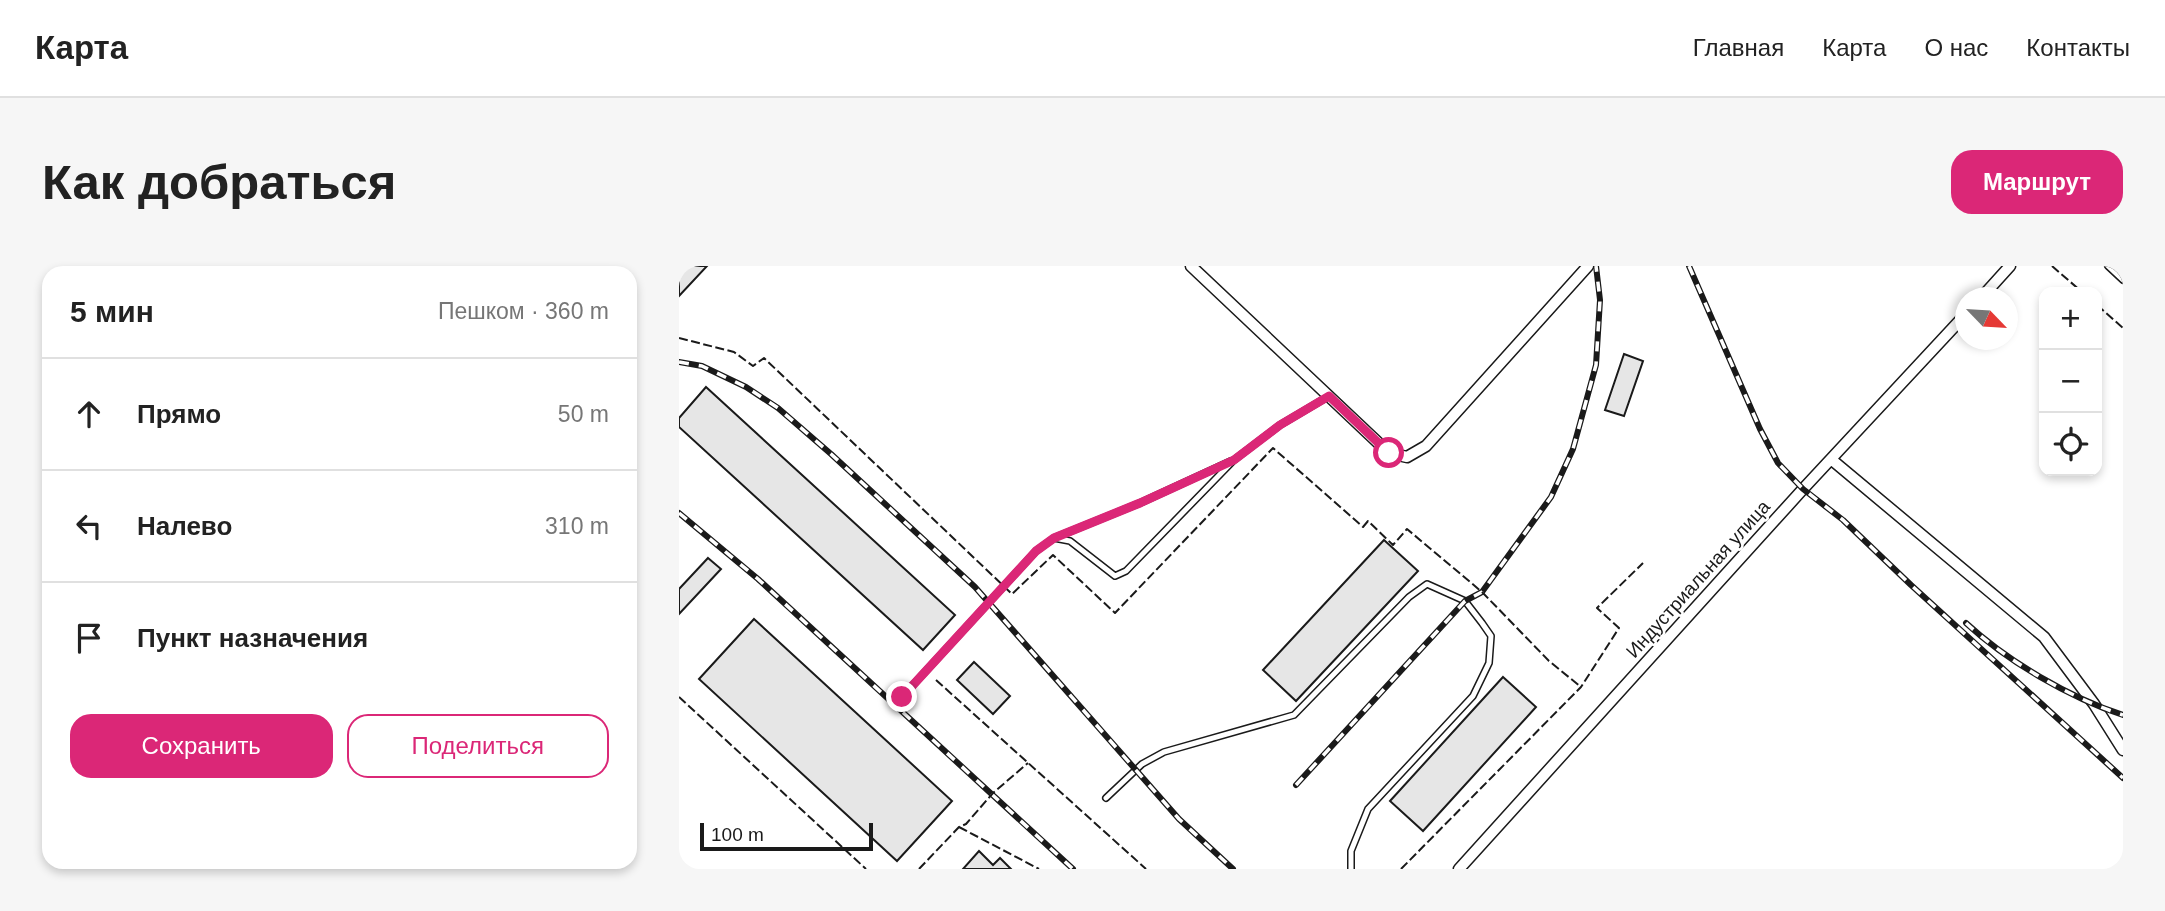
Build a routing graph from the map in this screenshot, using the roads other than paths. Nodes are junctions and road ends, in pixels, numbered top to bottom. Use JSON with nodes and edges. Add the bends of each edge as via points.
{"nodes":[{"id":1,"x":1191,"y":266,"type":"edge"},
{"id":2,"x":1588,"y":266,"type":"edge"},
{"id":3,"x":2010,"y":266,"type":"edge"},
{"id":4,"x":2108,"y":266,"type":"edge"},
{"id":5,"x":2123,"y":280,"type":"edge"},
{"id":6,"x":1991,"y":287,"type":"edge"},
{"id":7,"x":1955,"y":326,"type":"edge"},
{"id":8,"x":1329,"y":396,"type":"junction"},
{"id":9,"x":1234,"y":460,"type":"junction"},
{"id":10,"x":1832,"y":460,"type":"junction"},
{"id":11,"x":1054,"y":538,"type":"junction"},
{"id":12,"x":902,"y":697,"type":"dead end"},
{"id":13,"x":2123,"y":750,"type":"edge"},
{"id":14,"x":1106,"y":797,"type":"dead end"},
{"id":15,"x":1351,"y":869,"type":"edge"},
{"id":16,"x":1458,"y":869,"type":"edge"}],
"edges":[{"from":1,"to":8,"type":"street"},
{"from":2,"to":8,"type":"street","via":[[1426,446],[1407,457],[1389,453]]},
{"from":3,"to":6,"type":"street"},
{"from":4,"to":5,"type":"lane"},
{"from":7,"to":10,"type":"street","name":"Индустриальная улица"},
{"from":8,"to":9,"type":"lane"},
{"from":9,"to":11,"type":"lane"},
{"from":9,"to":11,"type":"lane","via":[[1126,571],[1115,576],[1070,541]]},
{"from":10,"to":13,"type":"street","via":[[2044,637]]},
{"from":10,"to":16,"type":"street","name":"Индустриальная улица"},
{"from":11,"to":12,"type":"lane","via":[[1036,551]]},
{"from":14,"to":15,"type":"lane","via":[[1142,764],[1164,752],[1294,715],[1427,584],[1465,601],[1482,622],[1491,636],[1489,663],[1473,696],[1368,809],[1351,851]]}]}
